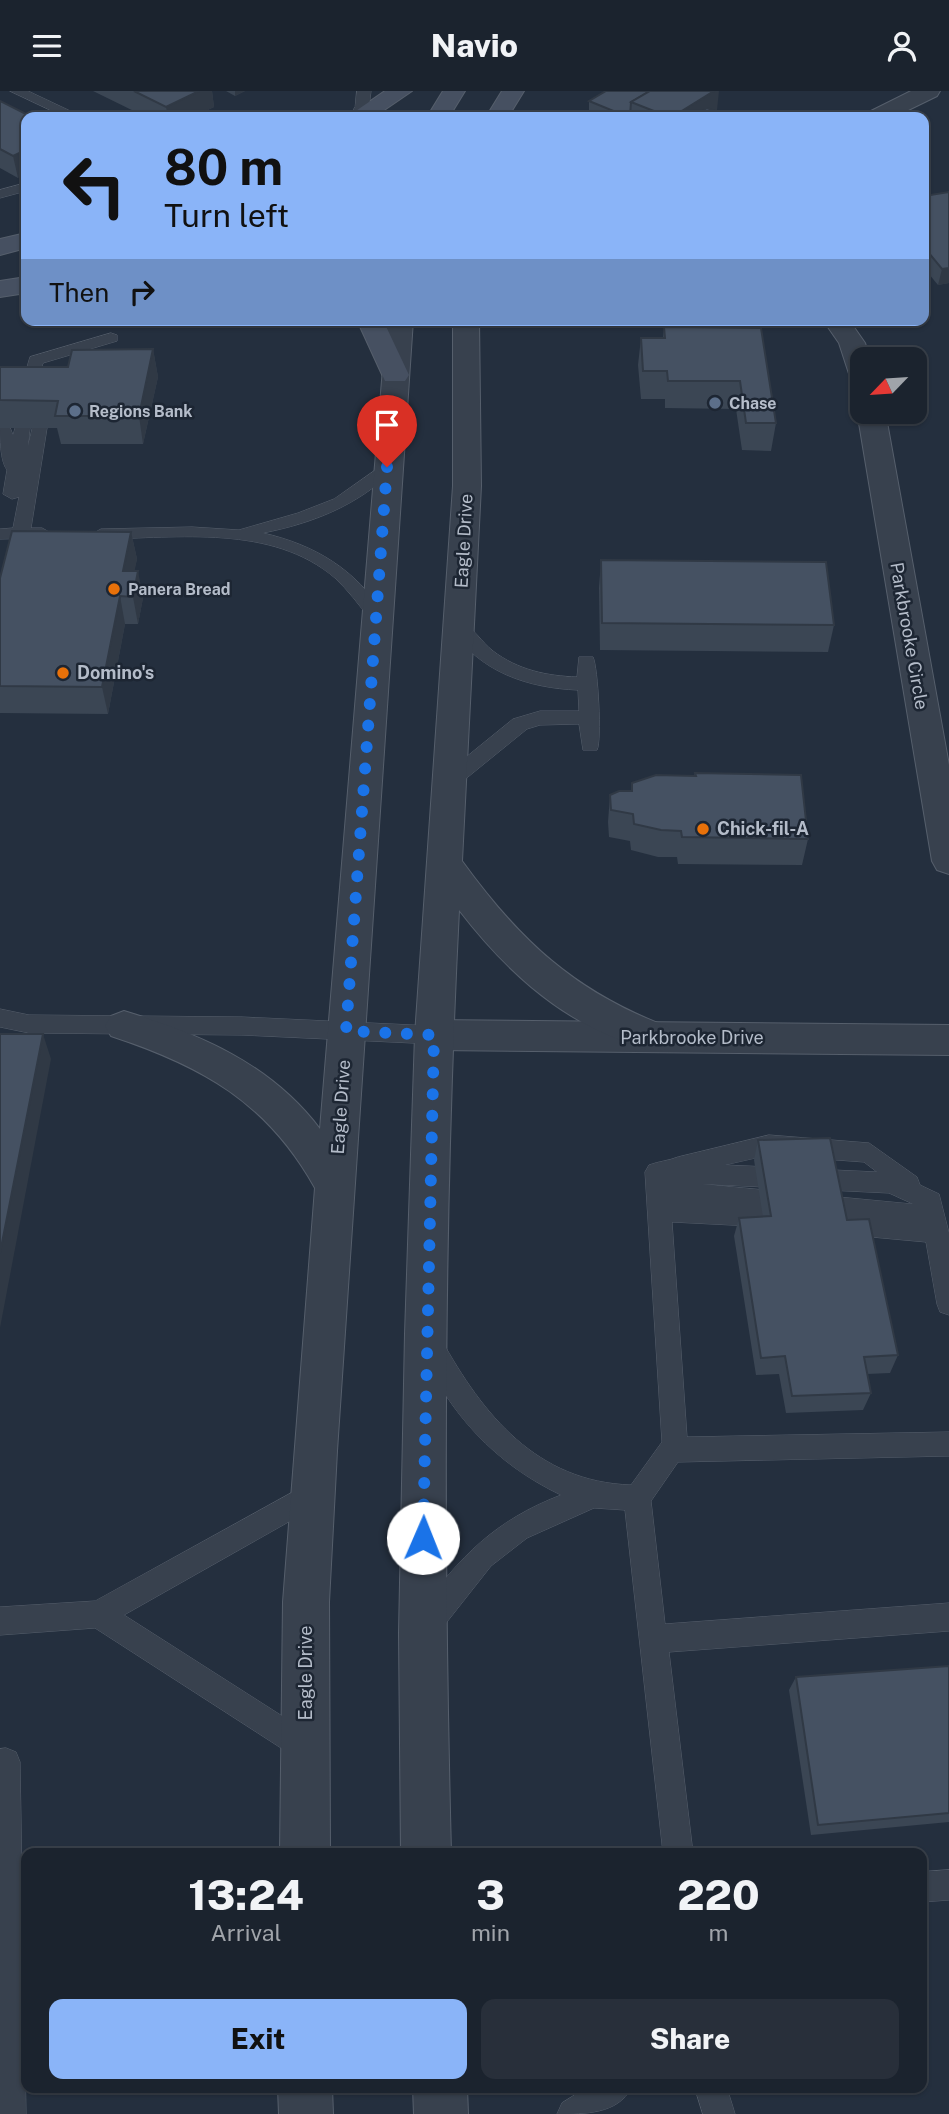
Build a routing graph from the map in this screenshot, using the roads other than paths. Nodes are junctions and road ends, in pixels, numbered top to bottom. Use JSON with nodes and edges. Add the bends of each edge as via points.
{"nodes":[{"id":1,"x":17,"y":91,"type":"edge"},
{"id":2,"x":364,"y":91,"type":"edge"},
{"id":3,"x":401,"y":91,"type":"edge"},
{"id":4,"x":454,"y":91,"type":"edge"},
{"id":5,"x":513,"y":91,"type":"edge"},
{"id":6,"x":927,"y":91,"type":"edge"},
{"id":7,"x":65,"y":112,"type":"edge"},
{"id":8,"x":360,"y":112,"type":"edge"},
{"id":9,"x":365,"y":112,"type":"edge"},
{"id":10,"x":441,"y":112,"type":"edge"},
{"id":11,"x":500,"y":112,"type":"edge"},
{"id":12,"x":887,"y":112,"type":"edge"},
{"id":13,"x":21,"y":188,"type":"edge"},
{"id":14,"x":0,"y":194,"type":"edge"},
{"id":15,"x":21,"y":241,"type":"edge"},
{"id":16,"x":0,"y":247,"type":"edge"},
{"id":17,"x":21,"y":251,"type":"edge"},
{"id":18,"x":0,"y":253,"type":"edge"},
{"id":19,"x":21,"y":286,"type":"edge"},
{"id":20,"x":0,"y":289,"type":"edge"},
{"id":21,"x":373,"y":326,"type":"edge"},
{"id":22,"x":399,"y":326,"type":"edge"},
{"id":23,"x":466,"y":326,"type":"edge"},
{"id":24,"x":840,"y":326,"type":"edge"},
{"id":25,"x":111,"y":338,"type":"dead end"},
{"id":26,"x":853,"y":347,"type":"edge"},
{"id":27,"x":66,"y":351,"type":"junction"},
{"id":28,"x":41,"y":359,"type":"junction"},
{"id":29,"x":12,"y":370,"type":"edge"},
{"id":30,"x":64,"y":373,"type":"edge"},
{"id":31,"x":395,"y":375,"type":"junction"},
{"id":32,"x":873,"y":424,"type":"edge"},
{"id":33,"x":3,"y":428,"type":"edge"},
{"id":34,"x":37,"y":428,"type":"joint"},
{"id":35,"x":0,"y":462,"type":"edge"},
{"id":36,"x":387,"y":467,"type":"junction"},
{"id":37,"x":14,"y":479,"type":"junction"},
{"id":38,"x":15,"y":534,"type":"edge"},
{"id":39,"x":231,"y":534,"type":"junction"},
{"id":40,"x":376,"y":615,"type":"junction"},
{"id":41,"x":460,"y":628,"type":"junction"},
{"id":42,"x":586,"y":661,"type":"dead end"},
{"id":43,"x":587,"y":684,"type":"junction"},
{"id":44,"x":589,"y":717,"type":"junction"},
{"id":45,"x":590,"y":744,"type":"dead end"},
{"id":46,"x":451,"y":780,"type":"junction"},
{"id":47,"x":949,"y":861,"type":"edge"},
{"id":48,"x":445,"y":864,"type":"junction"},
{"id":49,"x":0,"y":1017,"type":"edge"},
{"id":50,"x":124,"y":1026,"type":"junction"},
{"id":51,"x":346,"y":1031,"type":"junction"},
{"id":52,"x":434,"y":1035,"type":"junction"},
{"id":53,"x":654,"y":1038,"type":"junction"},
{"id":54,"x":949,"y":1039,"type":"edge"},
{"id":55,"x":335,"y":1187,"type":"junction"},
{"id":56,"x":660,"y":1191,"type":"junction"},
{"id":57,"x":934,"y":1217,"type":"junction"},
{"id":58,"x":949,"y":1304,"type":"edge"},
{"id":59,"x":426,"y":1334,"type":"junction"},
{"id":60,"x":949,"y":1444,"type":"edge"},
{"id":61,"x":675,"y":1449,"type":"junction"},
{"id":62,"x":313,"y":1493,"type":"junction"},
{"id":63,"x":594,"y":1495,"type":"junction"},
{"id":64,"x":637,"y":1498,"type":"junction"},
{"id":65,"x":98,"y":1614,"type":"junction"},
{"id":66,"x":949,"y":1618,"type":"edge"},
{"id":67,"x":0,"y":1621,"type":"edge"},
{"id":68,"x":422,"y":1633,"type":"junction"},
{"id":69,"x":653,"y":1639,"type":"junction"},
{"id":70,"x":305,"y":1747,"type":"junction"},
{"id":71,"x":0,"y":1763,"type":"edge"},
{"id":72,"x":304,"y":1848,"type":"edge"},
{"id":73,"x":426,"y":1848,"type":"edge"},
{"id":74,"x":677,"y":1848,"type":"edge"},
{"id":75,"x":949,"y":1885,"type":"edge"},
{"id":76,"x":927,"y":1887,"type":"edge"},
{"id":77,"x":305,"y":2093,"type":"edge"},
{"id":78,"x":440,"y":2093,"type":"edge"},
{"id":79,"x":607,"y":2093,"type":"edge"},
{"id":80,"x":713,"y":2093,"type":"edge"},
{"id":81,"x":10,"y":2114,"type":"edge"},
{"id":82,"x":306,"y":2114,"type":"edge"},
{"id":83,"x":441,"y":2114,"type":"edge"},
{"id":84,"x":573,"y":2114,"type":"edge"},
{"id":85,"x":719,"y":2114,"type":"edge"}],
"edges":[{"from":1,"to":7,"type":"lane"},
{"from":2,"to":8,"type":"lane"},
{"from":3,"to":9,"type":"main road"},
{"from":4,"to":10,"type":"main road"},
{"from":5,"to":11,"type":"main road"},
{"from":6,"to":12,"type":"street"},
{"from":13,"to":14,"type":"lane"},
{"from":15,"to":16,"type":"main road"},
{"from":17,"to":18,"type":"main road"},
{"from":19,"to":20,"type":"main road"},
{"from":21,"to":31,"type":"main road"},
{"from":22,"to":31,"type":"street","name":"Eagle Drive"},
{"from":23,"to":41,"type":"street","name":"Eagle Drive","via":[[467,486]]},
{"from":24,"to":26,"type":"street"},
{"from":25,"to":27,"type":"lane"},
{"from":27,"to":28,"type":"lane"},
{"from":27,"to":30,"type":"lane"},
{"from":28,"to":28,"type":"lane","via":[[28,394]]},
{"from":28,"to":29,"type":"lane"},
{"from":31,"to":36,"type":"street","name":"Eagle Drive"},
{"from":32,"to":47,"type":"street","name":"Parkbrooke Circle"},
{"from":33,"to":37,"type":"lane"},
{"from":34,"to":37,"type":"lane"},
{"from":34,"to":38,"type":"lane"},
{"from":35,"to":37,"type":"lane"},
{"from":36,"to":39,"type":"lane","via":[[369,487],[345,502],[277,525]]},
{"from":36,"to":40,"type":"street","name":"Eagle Drive"},
{"from":37,"to":38,"type":"lane"},
{"from":38,"to":39,"type":"lane"},
{"from":39,"to":40,"type":"lane","via":[[276,542],[317,558],[350,582]]},
{"from":40,"to":51,"type":"street","name":"Eagle Drive"},
{"from":41,"to":43,"type":"lane","via":[[483,655],[516,675]]},
{"from":41,"to":46,"type":"street","name":"Eagle Drive"},
{"from":42,"to":43,"type":"lane"},
{"from":43,"to":44,"type":"lane"},
{"from":44,"to":45,"type":"lane"},
{"from":44,"to":46,"type":"lane","via":[[540,718],[520,724]]},
{"from":46,"to":48,"type":"street","name":"Eagle Drive"},
{"from":48,"to":52,"type":"street","name":"Eagle Drive"},
{"from":48,"to":53,"type":"street","via":[[481,916],[543,978],[590,1012]]},
{"from":49,"to":50,"type":"lane","via":[[29,1024]]},
{"from":50,"to":51,"type":"lane"},
{"from":50,"to":55,"type":"street","via":[[203,1052],[236,1072],[302,1136]]},
{"from":51,"to":52,"type":"lane"},
{"from":51,"to":55,"type":"street","name":"Eagle Drive"},
{"from":52,"to":53,"type":"street","name":"Parkbrooke Drive"},
{"from":52,"to":59,"type":"street","name":"Eagle Drive"},
{"from":53,"to":54,"type":"street","name":"Parkbrooke Drive"},
{"from":55,"to":62,"type":"street","name":"Eagle Drive"},
{"from":56,"to":57,"type":"lane","via":[[762,1214]]},
{"from":56,"to":57,"type":"lane","via":[[891,1182]]},
{"from":56,"to":57,"type":"lane","via":[[769,1145],[869,1153]]},
{"from":56,"to":61,"type":"lane"},
{"from":57,"to":58,"type":"lane"},
{"from":59,"to":63,"type":"lane","via":[[457,1395],[490,1436],[546,1475]]},
{"from":59,"to":68,"type":"street","name":"Eagle Drive"},
{"from":60,"to":61,"type":"lane"},
{"from":61,"to":64,"type":"lane"},
{"from":62,"to":65,"type":"lane"},
{"from":62,"to":70,"type":"street","name":"Eagle Drive","via":[[306,1602]]},
{"from":63,"to":64,"type":"lane"},
{"from":63,"to":68,"type":"lane","via":[[521,1524],[488,1549],[463,1575]]},
{"from":64,"to":69,"type":"lane"},
{"from":65,"to":67,"type":"lane"},
{"from":65,"to":70,"type":"lane"},
{"from":66,"to":69,"type":"lane"},
{"from":68,"to":73,"type":"street","name":"Eagle Drive"},
{"from":69,"to":74,"type":"lane"},
{"from":70,"to":72,"type":"street","name":"Eagle Drive"},
{"from":71,"to":81,"type":"lane","via":[[6,1762]]},
{"from":75,"to":76,"type":"lane"},
{"from":77,"to":82,"type":"street"},
{"from":78,"to":83,"type":"street"},
{"from":79,"to":84,"type":"lane"},
{"from":80,"to":85,"type":"lane"}]}
